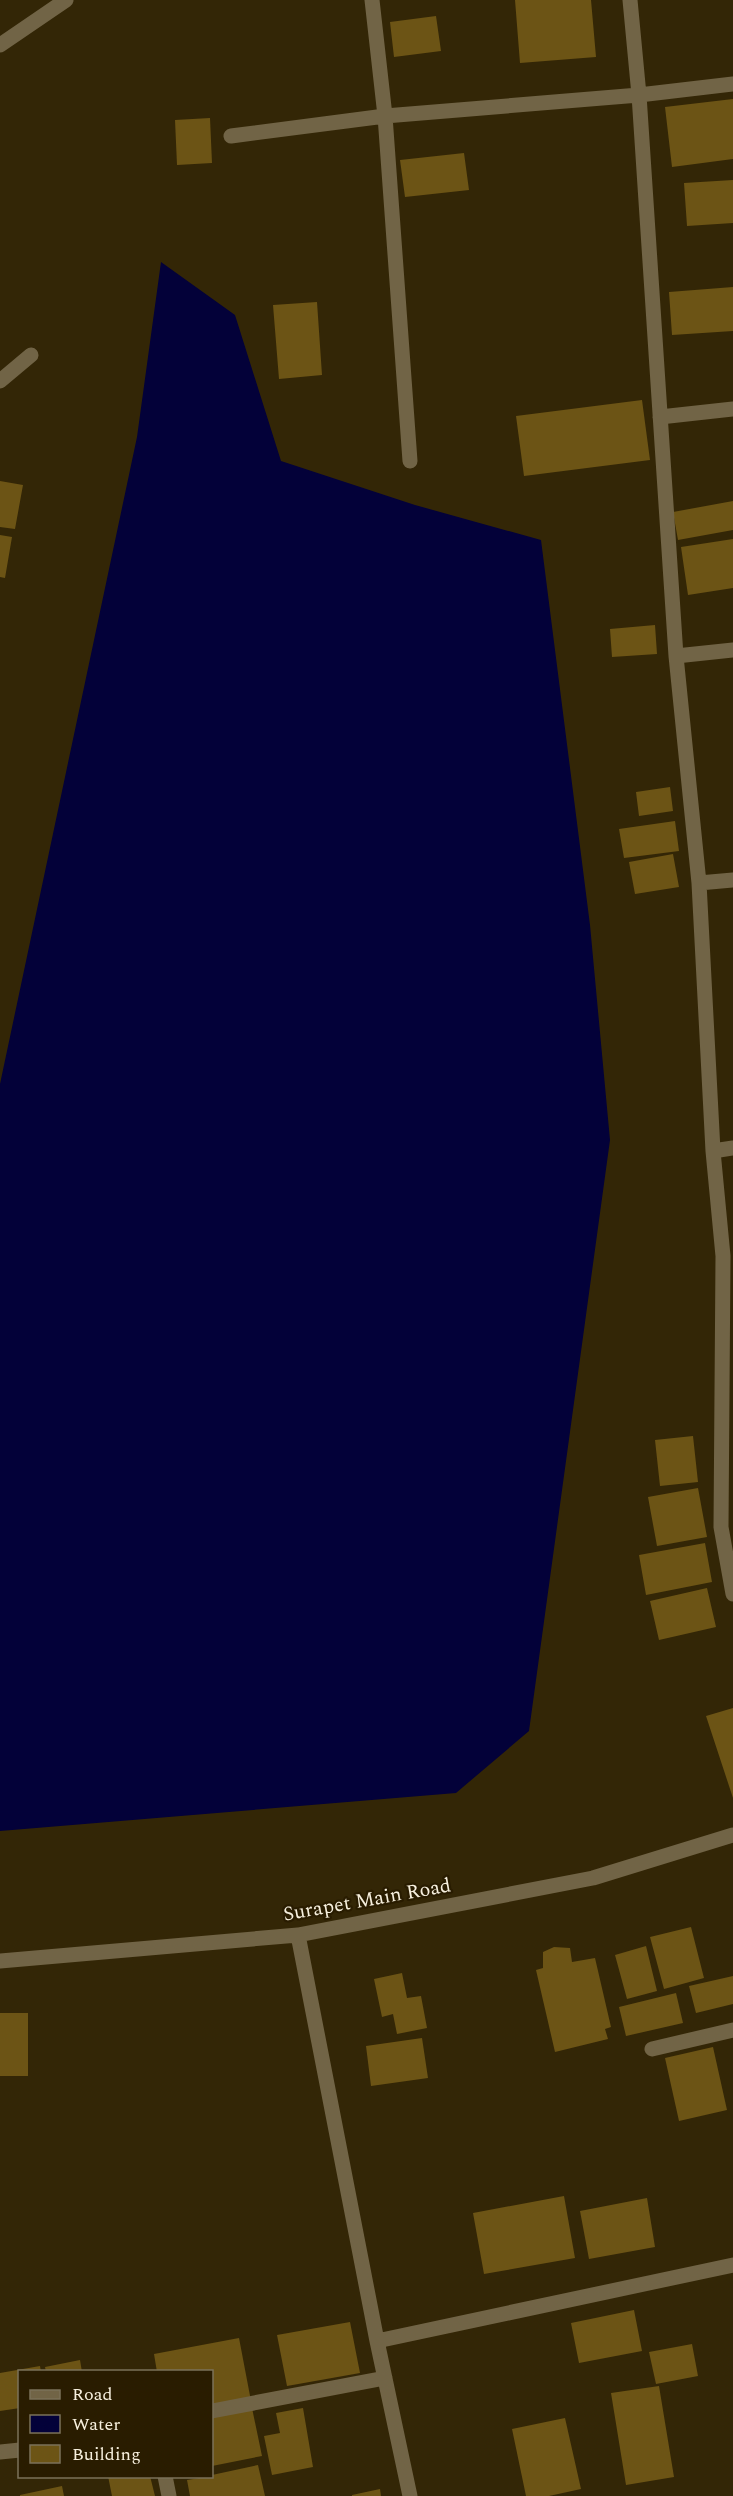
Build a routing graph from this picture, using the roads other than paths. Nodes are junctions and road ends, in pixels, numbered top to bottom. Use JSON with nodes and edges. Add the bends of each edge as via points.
{"nodes":[{"id":1,"x":66,"y":0,"type":"edge"},
{"id":2,"x":372,"y":0,"type":"edge"},
{"id":3,"x":630,"y":0,"type":"edge"},
{"id":4,"x":0,"y":45,"type":"edge"},
{"id":5,"x":733,"y":84,"type":"edge"},
{"id":6,"x":639,"y":95,"type":"junction"},
{"id":7,"x":385,"y":116,"type":"junction"},
{"id":8,"x":231,"y":136,"type":"dead end"},
{"id":9,"x":31,"y":355,"type":"dead end"},
{"id":10,"x":0,"y":381,"type":"edge"},
{"id":11,"x":733,"y":409,"type":"edge"},
{"id":12,"x":660,"y":417,"type":"junction"},
{"id":13,"x":410,"y":460,"type":"dead end"},
{"id":14,"x":733,"y":650,"type":"edge"},
{"id":15,"x":675,"y":656,"type":"junction"},
{"id":16,"x":733,"y":880,"type":"edge"},
{"id":17,"x":699,"y":883,"type":"junction"},
{"id":18,"x":733,"y":1148,"type":"edge"},
{"id":19,"x":713,"y":1151,"type":"junction"},
{"id":20,"x":733,"y":1594,"type":"edge"},
{"id":21,"x":733,"y":1835,"type":"edge"},
{"id":22,"x":298,"y":1935,"type":"junction"},
{"id":23,"x":0,"y":1961,"type":"edge"},
{"id":24,"x":733,"y":2030,"type":"edge"},
{"id":25,"x":652,"y":2049,"type":"dead end"},
{"id":26,"x":733,"y":2265,"type":"edge"},
{"id":27,"x":377,"y":2341,"type":"junction"},
{"id":28,"x":385,"y":2378,"type":"junction"},
{"id":29,"x":213,"y":2411,"type":"edge"},
{"id":30,"x":18,"y":2450,"type":"edge"},
{"id":31,"x":0,"y":2452,"type":"edge"},
{"id":32,"x":165,"y":2478,"type":"edge"},
{"id":33,"x":168,"y":2496,"type":"edge"},
{"id":34,"x":410,"y":2496,"type":"edge"}],
"edges":[{"from":1,"to":4,"type":"street"},
{"from":2,"to":7,"type":"street"},
{"from":3,"to":6,"type":"street"},
{"from":5,"to":6,"type":"street"},
{"from":6,"to":7,"type":"street"},
{"from":6,"to":12,"type":"street"},
{"from":7,"to":8,"type":"street"},
{"from":7,"to":13,"type":"street"},
{"from":9,"to":10,"type":"street"},
{"from":11,"to":12,"type":"street"},
{"from":12,"to":15,"type":"street"},
{"from":14,"to":15,"type":"street"},
{"from":15,"to":17,"type":"street"},
{"from":16,"to":17,"type":"street"},
{"from":17,"to":19,"type":"street"},
{"from":18,"to":19,"type":"street"},
{"from":19,"to":20,"type":"street","via":[[723,1256],[721,1527]]},
{"from":21,"to":22,"type":"street","name":"Surapet Main Road","via":[[593,1878]]},
{"from":22,"to":23,"type":"street","name":"Surapet Main Road"},
{"from":22,"to":27,"type":"street"},
{"from":24,"to":25,"type":"street"},
{"from":26,"to":27,"type":"street"},
{"from":27,"to":28,"type":"street"},
{"from":28,"to":29,"type":"street"},
{"from":28,"to":34,"type":"street"},
{"from":30,"to":31,"type":"street"},
{"from":32,"to":33,"type":"street"}]}
